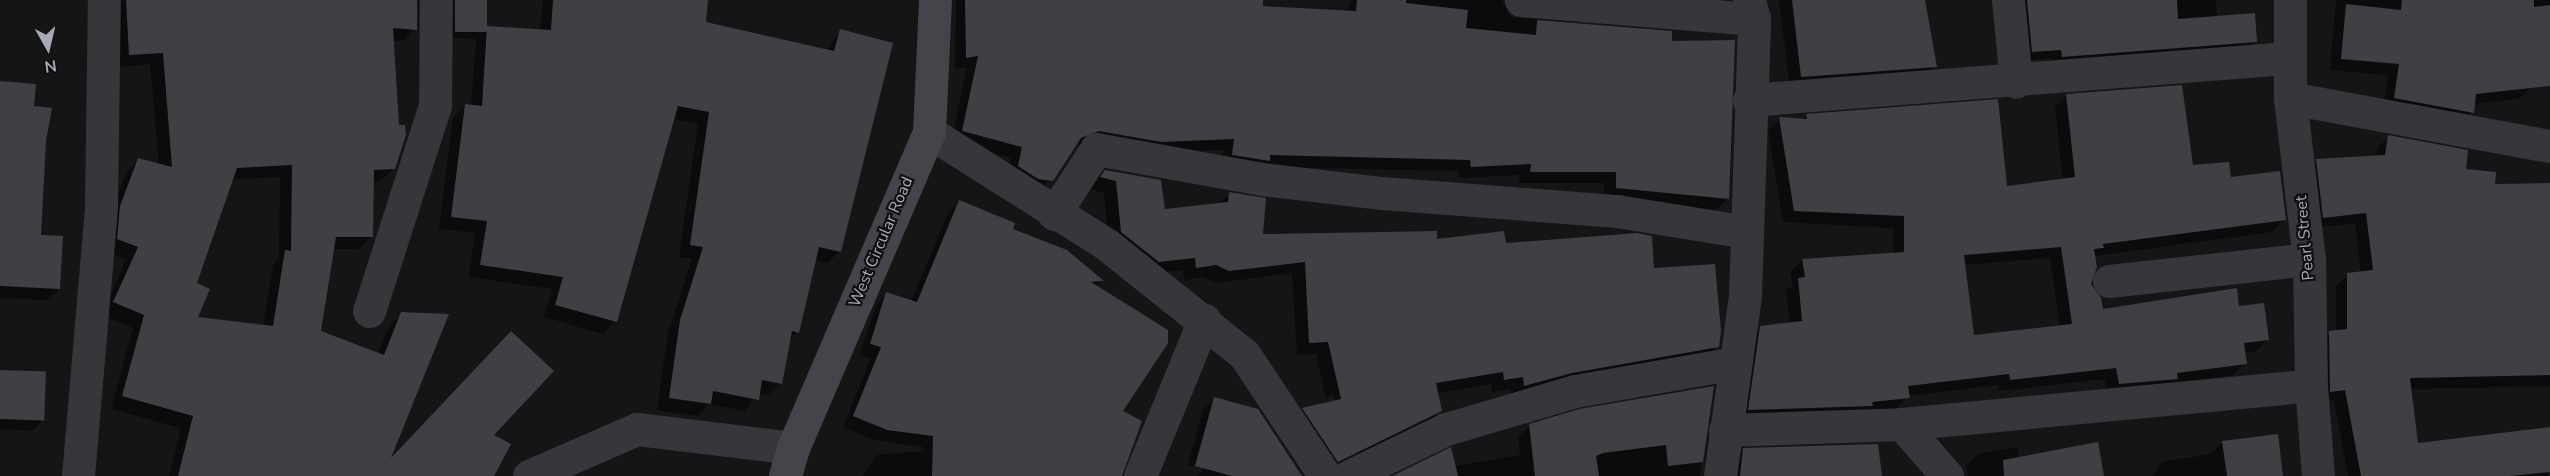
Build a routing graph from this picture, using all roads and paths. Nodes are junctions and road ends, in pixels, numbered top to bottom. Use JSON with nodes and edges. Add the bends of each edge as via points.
{"nodes":[{"id":1,"x":104,"y":0,"type":"edge"},
{"id":2,"x":436,"y":0,"type":"edge"},
{"id":3,"x":935,"y":0,"type":"edge"},
{"id":4,"x":1521,"y":0,"type":"edge"},
{"id":5,"x":2008,"y":0,"type":"edge"},
{"id":6,"x":2290,"y":0,"type":"edge"},
{"id":7,"x":1751,"y":10,"type":"edge"},
{"id":8,"x":2288,"y":58,"type":"junction"},
{"id":9,"x":2016,"y":82,"type":"junction"},
{"id":10,"x":2290,"y":98,"type":"junction"},
{"id":11,"x":1749,"y":100,"type":"junction"},
{"id":12,"x":929,"y":132,"type":"junction"},
{"id":13,"x":2550,"y":146,"type":"edge"},
{"id":14,"x":1054,"y":214,"type":"junction"},
{"id":15,"x":1748,"y":232,"type":"junction"},
{"id":16,"x":2309,"y":259,"type":"junction"},
{"id":17,"x":2109,"y":281,"type":"dead end"},
{"id":18,"x":369,"y":311,"type":"dead end"},
{"id":19,"x":1204,"y":320,"type":"junction"},
{"id":20,"x":1736,"y":363,"type":"junction"},
{"id":21,"x":2311,"y":386,"type":"junction"},
{"id":22,"x":1902,"y":424,"type":"junction"},
{"id":23,"x":1725,"y":430,"type":"junction"},
{"id":24,"x":789,"y":462,"type":"edge"},
{"id":25,"x":78,"y":476,"type":"edge"},
{"id":26,"x":529,"y":476,"type":"edge"},
{"id":27,"x":1140,"y":476,"type":"edge"},
{"id":28,"x":1325,"y":476,"type":"edge"},
{"id":29,"x":1349,"y":476,"type":"edge"},
{"id":30,"x":1720,"y":476,"type":"edge"},
{"id":31,"x":1947,"y":476,"type":"edge"},
{"id":32,"x":2318,"y":476,"type":"edge"}],
"edges":[{"from":1,"to":25,"type":"street","via":[[101,205]]},
{"from":2,"to":18,"type":"street","via":[[435,106]]},
{"from":3,"to":12,"type":"street","name":"West Circular Road"},
{"from":4,"to":7,"type":"street"},
{"from":5,"to":9,"type":"street"},
{"from":6,"to":8,"type":"street","name":"Pearl Street"},
{"from":7,"to":11,"type":"street"},
{"from":8,"to":9,"type":"street"},
{"from":8,"to":10,"type":"street","name":"Pearl Street"},
{"from":9,"to":11,"type":"street"},
{"from":10,"to":13,"type":"street"},
{"from":10,"to":16,"type":"street","name":"Pearl Street"},
{"from":11,"to":15,"type":"street"},
{"from":12,"to":14,"type":"street"},
{"from":12,"to":24,"type":"street","name":"West Circular Road"},
{"from":14,"to":15,"type":"street","via":[[1096,148],[1262,179],[1382,193],[1617,210]]},
{"from":14,"to":19,"type":"street","via":[[1106,244]]},
{"from":15,"to":20,"type":"street"},
{"from":16,"to":17,"type":"street"},
{"from":16,"to":21,"type":"street","name":"Pearl Street"},
{"from":19,"to":27,"type":"street"},
{"from":19,"to":28,"type":"street","via":[[1244,354]]},
{"from":20,"to":23,"type":"street"},
{"from":20,"to":29,"type":"street","via":[[1575,391],[1446,429]]},
{"from":21,"to":22,"type":"street"},
{"from":21,"to":32,"type":"street","name":"Pearl Street"},
{"from":22,"to":23,"type":"street"},
{"from":22,"to":31,"type":"street"},
{"from":23,"to":30,"type":"street"},
{"from":24,"to":26,"type":"street","via":[[637,429]]}]}
